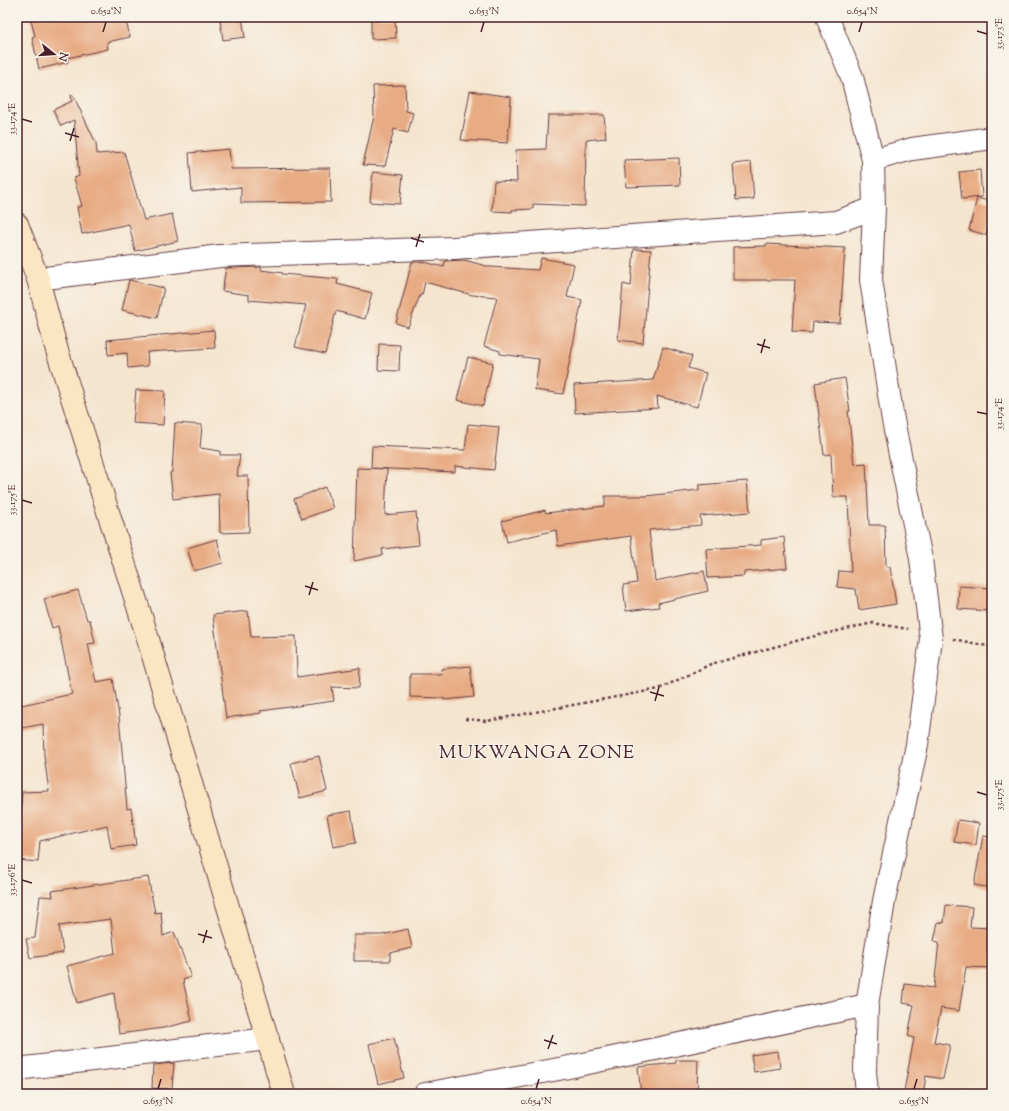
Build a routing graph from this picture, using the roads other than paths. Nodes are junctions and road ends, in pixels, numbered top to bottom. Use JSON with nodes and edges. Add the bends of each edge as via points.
{"nodes":[{"id":1,"x":827,"y":17,"type":"edge"},
{"id":2,"x":992,"y":138,"type":"edge"},
{"id":3,"x":873,"y":160,"type":"junction"},
{"id":4,"x":874,"y":208,"type":"junction"},
{"id":5,"x":17,"y":224,"type":"edge"},
{"id":6,"x":38,"y":279,"type":"junction"},
{"id":7,"x":867,"y":1005,"type":"junction"},
{"id":8,"x":268,"y":1039,"type":"junction"},
{"id":9,"x":17,"y":1068,"type":"edge"},
{"id":10,"x":284,"y":1094,"type":"edge"},
{"id":11,"x":425,"y":1094,"type":"edge"},
{"id":12,"x":867,"y":1094,"type":"edge"}],
"edges":[{"from":1,"to":3,"type":"street","via":[[852,77]]},
{"from":2,"to":3,"type":"street","via":[[912,149]]},
{"from":3,"to":4,"type":"street"},
{"from":4,"to":6,"type":"street","via":[[836,222],[454,248],[220,256]]},
{"from":4,"to":7,"type":"street","via":[[871,280],[893,420],[921,559],[931,639],[917,745],[884,901]]},
{"from":5,"to":6,"type":"main road"},
{"from":6,"to":8,"type":"main road","via":[[56,348],[146,629]]},
{"from":7,"to":11,"type":"street"},
{"from":7,"to":12,"type":"street"},
{"from":8,"to":9,"type":"street"},
{"from":8,"to":10,"type":"main road"}]}
